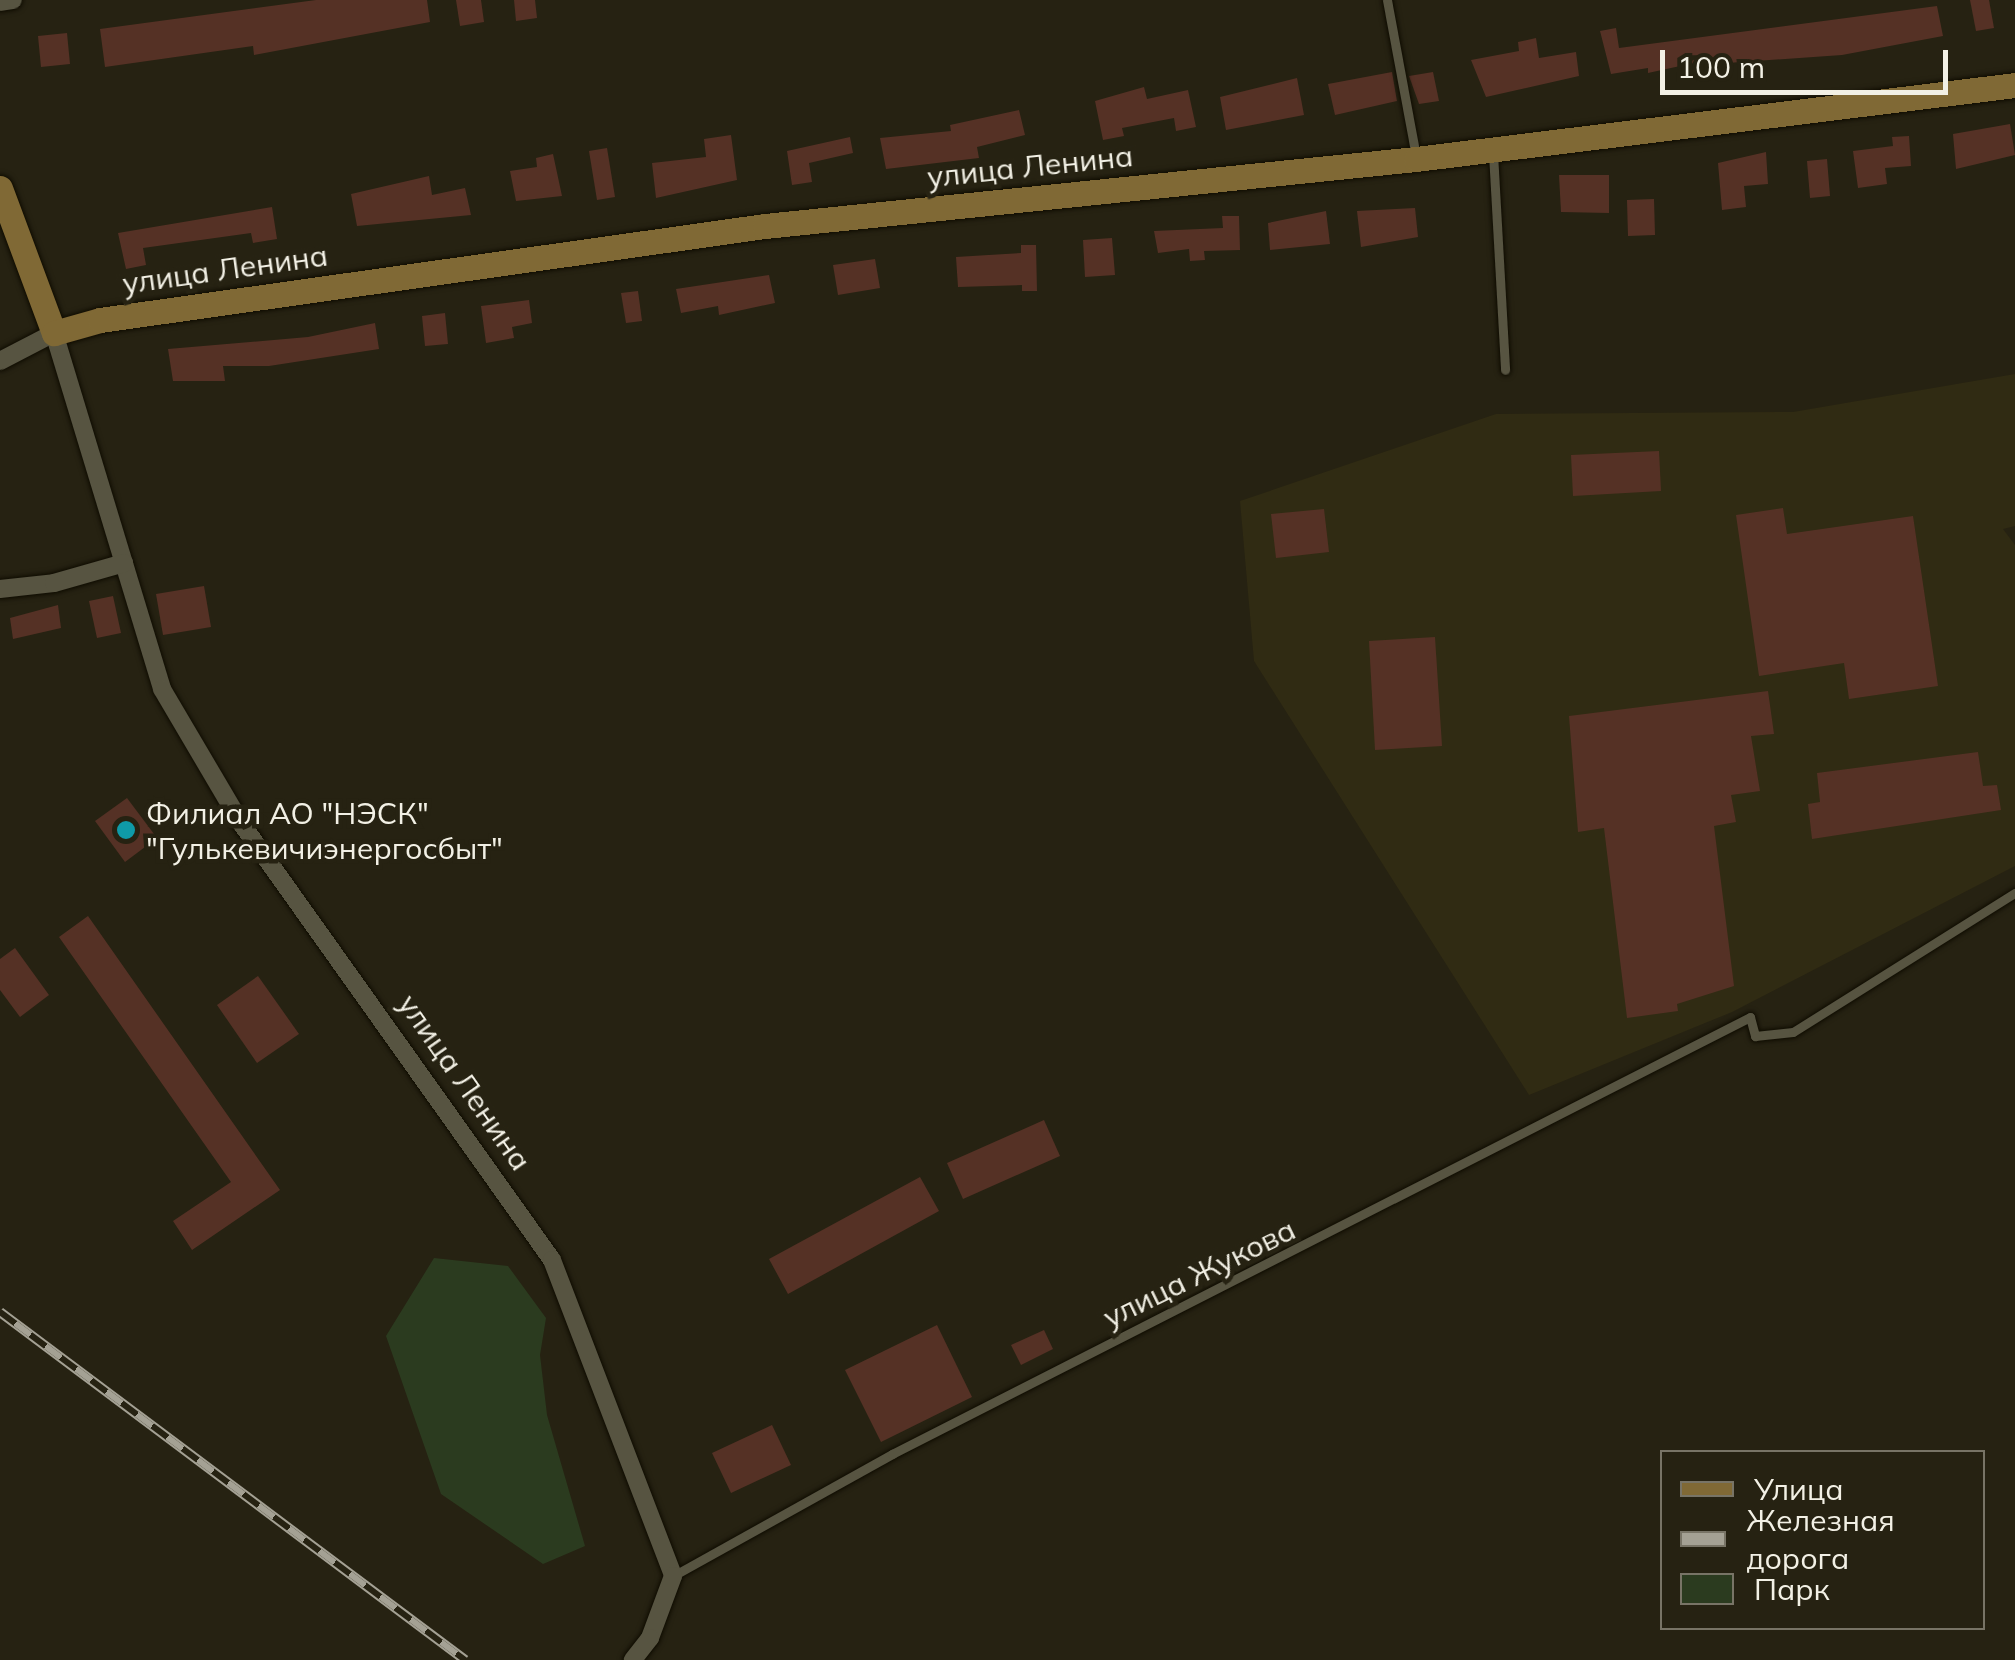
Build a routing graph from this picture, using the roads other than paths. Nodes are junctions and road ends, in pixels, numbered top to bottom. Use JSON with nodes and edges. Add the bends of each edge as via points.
{"nodes":[{"id":1,"x":12,"y":0,"type":"edge"},
{"id":2,"x":1386,"y":0,"type":"edge"},
{"id":3,"x":0,"y":2,"type":"edge"},
{"id":4,"x":2015,"y":85,"type":"edge"},
{"id":5,"x":1493,"y":150,"type":"junction"},
{"id":6,"x":1416,"y":159,"type":"junction"},
{"id":7,"x":0,"y":188,"type":"edge"},
{"id":8,"x":54,"y":334,"type":"junction"},
{"id":9,"x":0,"y":362,"type":"edge"},
{"id":10,"x":1505,"y":370,"type":"dead end"},
{"id":11,"x":124,"y":563,"type":"junction"},
{"id":12,"x":0,"y":589,"type":"edge"},
{"id":13,"x":2015,"y":893,"type":"edge"},
{"id":14,"x":673,"y":1576,"type":"junction"},
{"id":15,"x":632,"y":1660,"type":"edge"}],
"edges":[{"from":1,"to":3,"type":"street"},
{"from":2,"to":6,"type":"lane"},
{"from":4,"to":5,"type":"street","name":"улица Ленина"},
{"from":5,"to":6,"type":"street","name":"улица Ленина"},
{"from":5,"to":10,"type":"lane"},
{"from":6,"to":8,"type":"street","name":"улица Ленина","via":[[765,226],[100,320]]},
{"from":7,"to":8,"type":"street","name":"улица Ленина"},
{"from":8,"to":9,"type":"street","name":"улица Ленина"},
{"from":8,"to":11,"type":"street","name":"улица Ленина"},
{"from":11,"to":12,"type":"street","via":[[54,583]]},
{"from":11,"to":14,"type":"street","name":"улица Ленина","via":[[162,689],[241,823],[552,1260]]},
{"from":13,"to":14,"type":"lane","name":"улица Жукова","via":[[1792,1032],[1755,1036],[1750,1016],[892,1454]]},
{"from":14,"to":15,"type":"street","via":[[650,1638]]}]}
